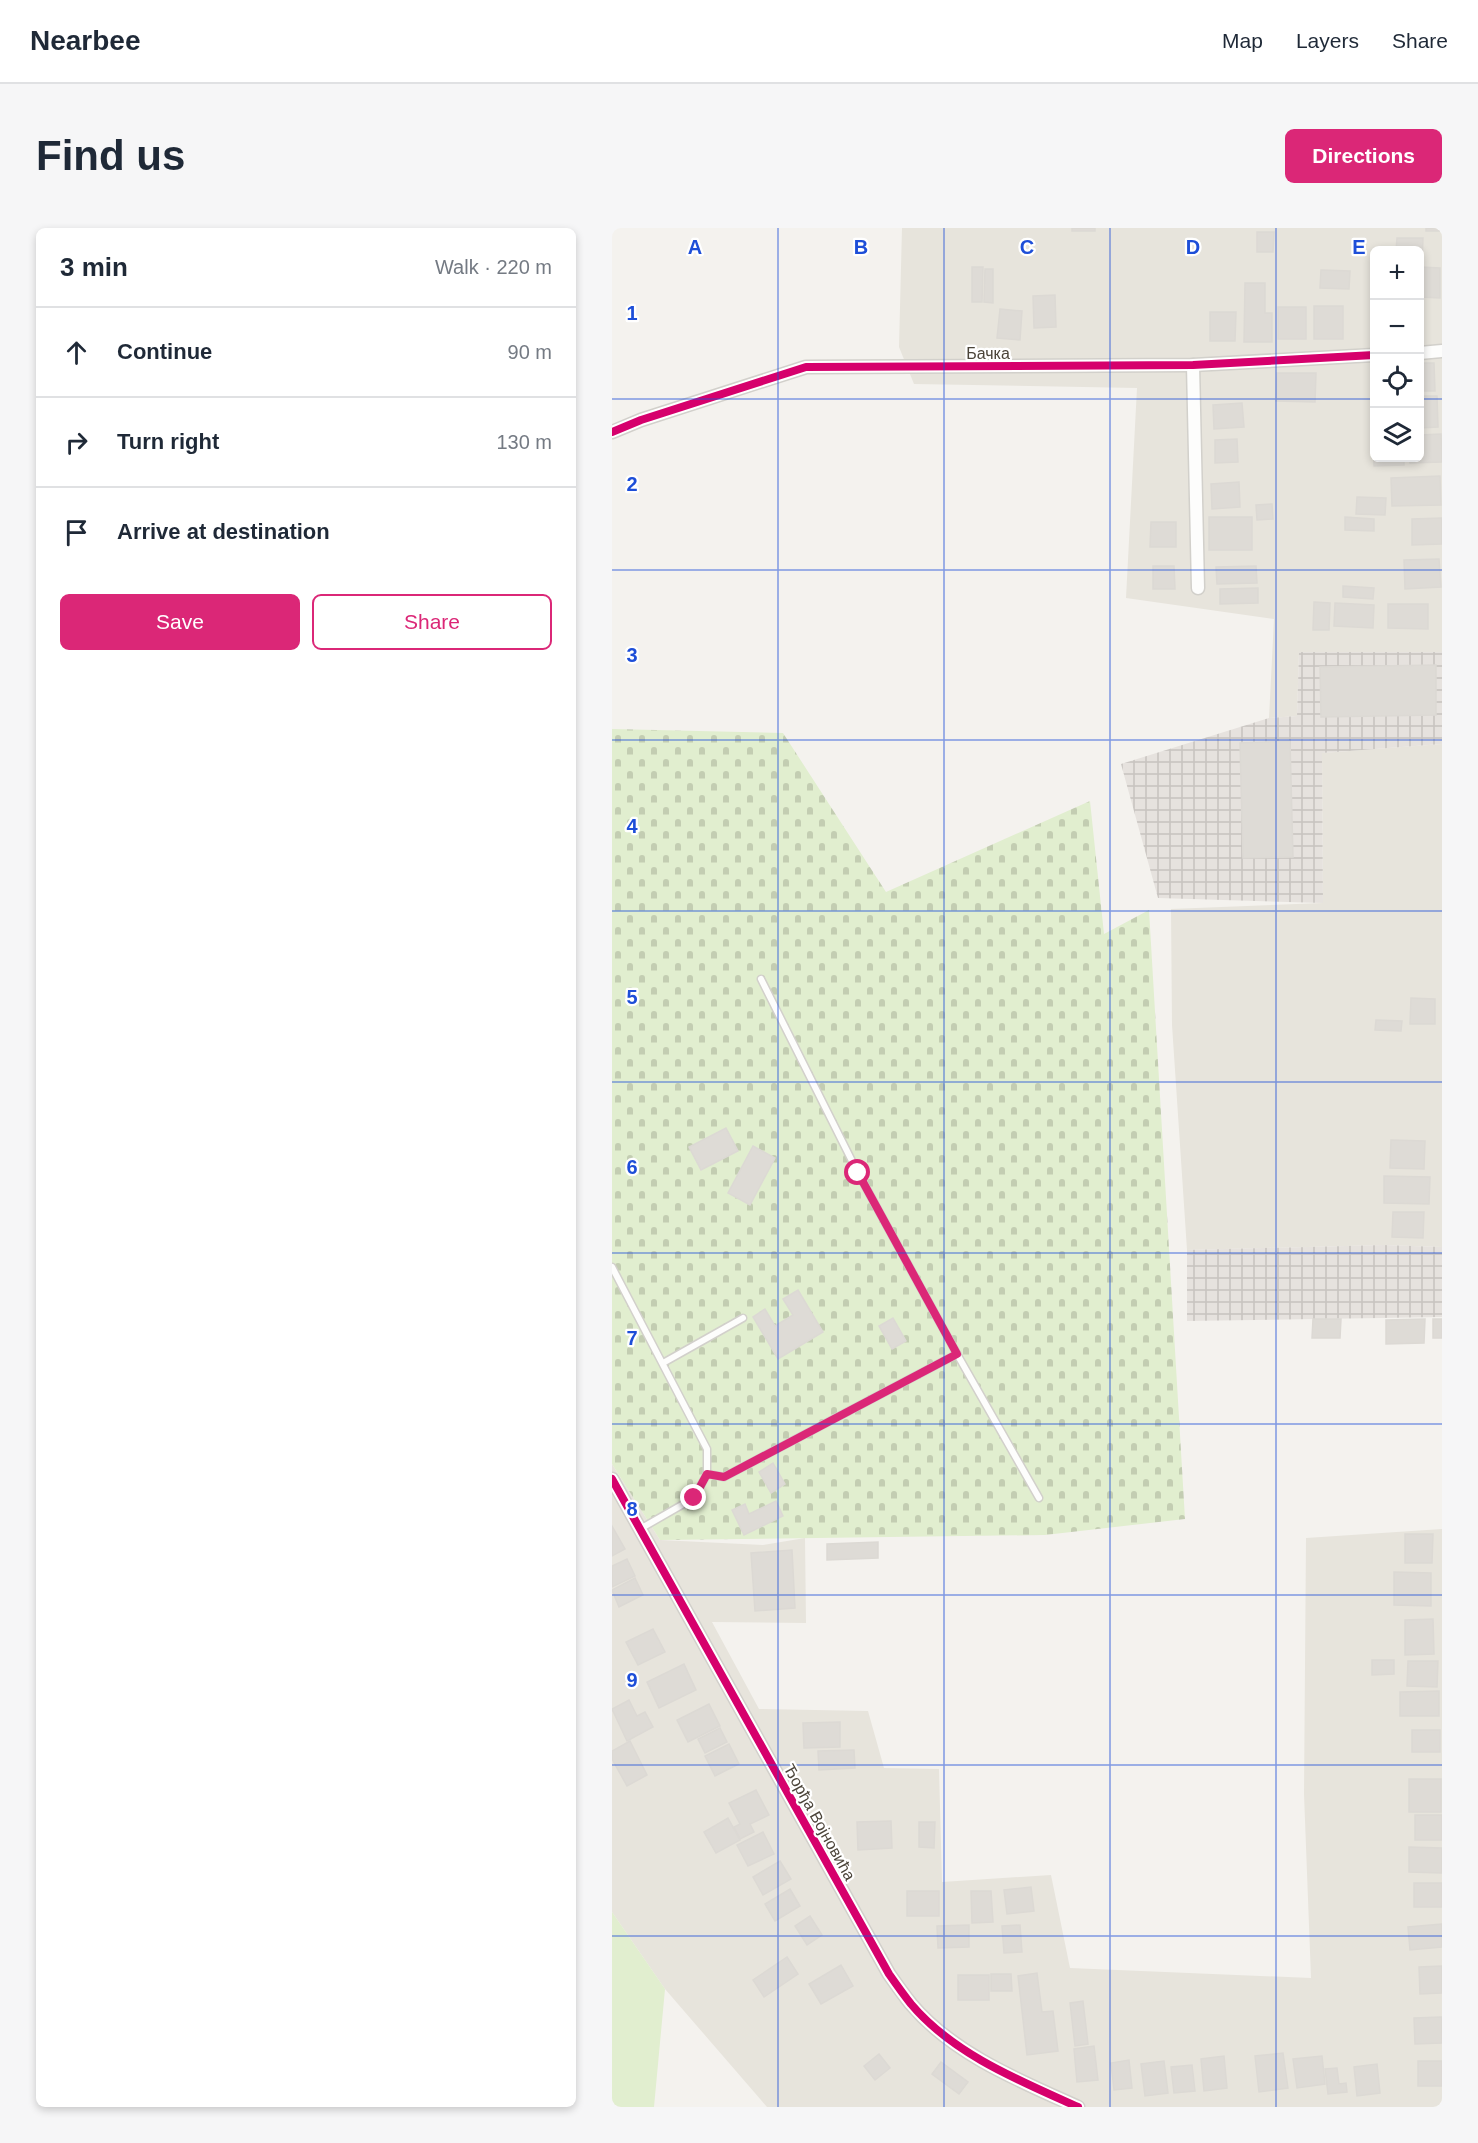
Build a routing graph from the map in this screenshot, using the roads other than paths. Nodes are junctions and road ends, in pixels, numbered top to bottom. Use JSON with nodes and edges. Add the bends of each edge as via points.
{"nodes":[{"id":1,"x":1442,"y":351,"type":"edge"},
{"id":2,"x":1424,"y":353,"type":"edge"},
{"id":3,"x":1370,"y":355,"type":"edge"},
{"id":4,"x":1193,"y":365,"type":"junction"},
{"id":5,"x":612,"y":432,"type":"edge"},
{"id":6,"x":1198,"y":588,"type":"dead end"},
{"id":7,"x":761,"y":979,"type":"dead end"},
{"id":8,"x":612,"y":1267,"type":"edge"},
{"id":9,"x":743,"y":1318,"type":"dead end"},
{"id":10,"x":957,"y":1354,"type":"junction"},
{"id":11,"x":663,"y":1363,"type":"junction"},
{"id":12,"x":707,"y":1474,"type":"junction"},
{"id":13,"x":612,"y":1479,"type":"edge"},
{"id":14,"x":1039,"y":1498,"type":"dead end"},
{"id":15,"x":640,"y":1529,"type":"junction"},
{"id":16,"x":1078,"y":2107,"type":"edge"}],
"edges":[{"from":1,"to":2,"type":"street"},
{"from":3,"to":4,"type":"street","name":"Бачка"},
{"from":4,"to":5,"type":"street","name":"Бачка","via":[[806,367]]},
{"from":4,"to":6,"type":"street"},
{"from":7,"to":10,"type":"lane","via":[[858,1173]]},
{"from":8,"to":11,"type":"lane"},
{"from":9,"to":11,"type":"lane"},
{"from":10,"to":12,"type":"lane","via":[[724,1477]]},
{"from":10,"to":14,"type":"lane"},
{"from":11,"to":12,"type":"lane","via":[[707,1449]]},
{"from":12,"to":15,"type":"lane","via":[[694,1498]]},
{"from":13,"to":15,"type":"street","name":"Ђорђа Војновића"},
{"from":15,"to":16,"type":"street","name":"Ђорђа Војновића","via":[[889,1974],[912,2005],[976,2058]]}]}
